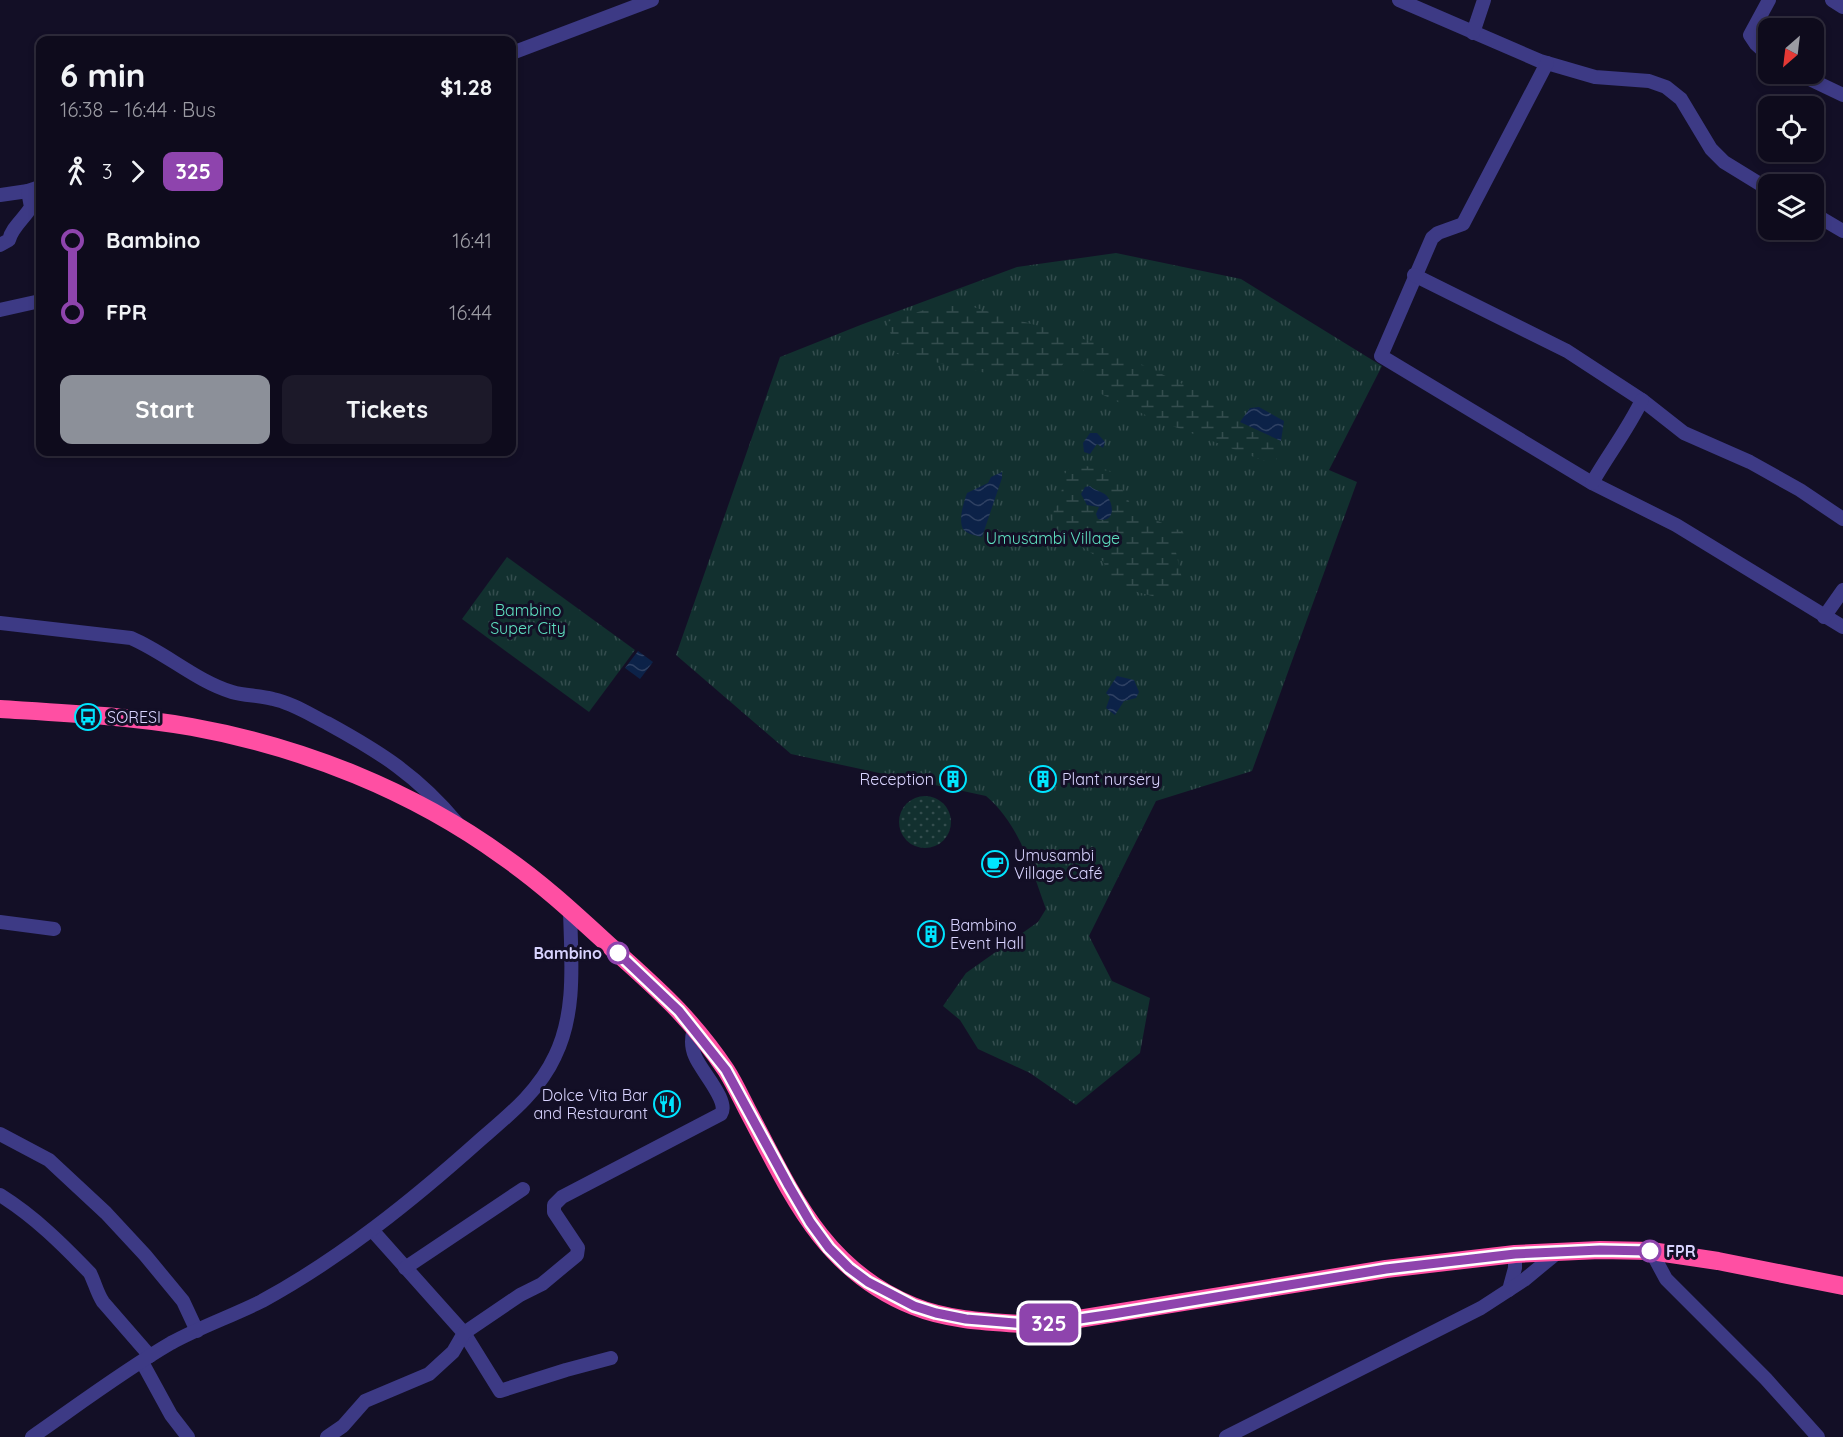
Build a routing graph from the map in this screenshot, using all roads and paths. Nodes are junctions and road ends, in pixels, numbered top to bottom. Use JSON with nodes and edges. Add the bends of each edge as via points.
{"nodes":[{"id":1,"x":652,"y":0,"type":"edge"},
{"id":2,"x":1399,"y":0,"type":"edge"},
{"id":3,"x":1484,"y":0,"type":"edge"},
{"id":4,"x":1769,"y":0,"type":"edge"},
{"id":5,"x":1832,"y":0,"type":"edge"},
{"id":6,"x":1843,"y":7,"type":"edge"},
{"id":7,"x":1759,"y":18,"type":"edge"},
{"id":8,"x":1758,"y":20,"type":"edge"},
{"id":9,"x":1473,"y":33,"type":"junction"},
{"id":10,"x":1758,"y":46,"type":"edge"},
{"id":11,"x":516,"y":51,"type":"edge"},
{"id":12,"x":1547,"y":63,"type":"junction"},
{"id":13,"x":1820,"y":84,"type":"edge"},
{"id":14,"x":1843,"y":95,"type":"edge"},
{"id":15,"x":1758,"y":183,"type":"edge"},
{"id":16,"x":34,"y":189,"type":"edge"},
{"id":17,"x":0,"y":195,"type":"edge"},
{"id":18,"x":1824,"y":220,"type":"edge"},
{"id":19,"x":1843,"y":231,"type":"edge"},
{"id":20,"x":0,"y":245,"type":"edge"},
{"id":21,"x":1414,"y":275,"type":"junction"},
{"id":22,"x":36,"y":302,"type":"edge"},
{"id":23,"x":0,"y":310,"type":"edge"},
{"id":24,"x":1642,"y":400,"type":"junction"},
{"id":25,"x":1592,"y":483,"type":"junction"},
{"id":26,"x":1843,"y":519,"type":"edge"},
{"id":27,"x":1843,"y":590,"type":"edge"},
{"id":28,"x":1824,"y":617,"type":"junction"},
{"id":29,"x":0,"y":623,"type":"edge"},
{"id":30,"x":1843,"y":627,"type":"edge"},
{"id":31,"x":0,"y":710,"type":"edge"},
{"id":32,"x":462,"y":829,"type":"junction"},
{"id":33,"x":570,"y":909,"type":"junction"},
{"id":34,"x":0,"y":922,"type":"edge"},
{"id":35,"x":54,"y":929,"type":"dead end"},
{"id":36,"x":694,"y":1029,"type":"junction"},
{"id":37,"x":0,"y":1134,"type":"edge"},
{"id":38,"x":523,"y":1189,"type":"dead end"},
{"id":39,"x":0,"y":1195,"type":"edge"},
{"id":40,"x":372,"y":1230,"type":"junction"},
{"id":41,"x":1650,"y":1251,"type":"junction"},
{"id":42,"x":1558,"y":1252,"type":"junction"},
{"id":43,"x":1515,"y":1254,"type":"junction"},
{"id":44,"x":405,"y":1268,"type":"junction"},
{"id":45,"x":1843,"y":1286,"type":"edge"},
{"id":46,"x":1509,"y":1290,"type":"junction"},
{"id":47,"x":197,"y":1331,"type":"junction"},
{"id":48,"x":464,"y":1333,"type":"junction"},
{"id":49,"x":611,"y":1358,"type":"dead end"},
{"id":50,"x":146,"y":1359,"type":"junction"},
{"id":51,"x":32,"y":1437,"type":"edge"},
{"id":52,"x":188,"y":1437,"type":"edge"},
{"id":53,"x":327,"y":1437,"type":"edge"},
{"id":54,"x":1226,"y":1437,"type":"edge"},
{"id":55,"x":1818,"y":1437,"type":"edge"}],
"edges":[{"from":1,"to":11,"type":"street"},
{"from":2,"to":9,"type":"street"},
{"from":3,"to":9,"type":"street"},
{"from":4,"to":7,"type":"street"},
{"from":5,"to":6,"type":"street"},
{"from":8,"to":10,"type":"street","via":[[1750,35]]},
{"from":9,"to":12,"type":"street"},
{"from":12,"to":15,"type":"street","via":[[1595,77],[1649,81],[1666,87],[1681,99],[1711,149]]},
{"from":12,"to":21,"type":"street","via":[[1463,224],[1434,236]]},
{"from":13,"to":14,"type":"street"},
{"from":16,"to":17,"type":"street"},
{"from":16,"to":20,"type":"street","via":[[25,217],[11,230],[9,240]]},
{"from":18,"to":19,"type":"street"},
{"from":21,"to":24,"type":"street","via":[[1567,351]]},
{"from":21,"to":25,"type":"street","via":[[1381,356]]},
{"from":22,"to":23,"type":"street"},
{"from":24,"to":25,"type":"street"},
{"from":24,"to":26,"type":"street","via":[[1684,433],[1750,462]]},
{"from":25,"to":28,"type":"street","via":[[1676,525]]},
{"from":27,"to":28,"type":"street"},
{"from":28,"to":30,"type":"street"},
{"from":29,"to":32,"type":"street","via":[[131,638],[232,692],[296,707],[400,766],[435,796]]},
{"from":31,"to":32,"type":"highway","via":[[84,714],[237,736],[335,766],[411,800]]},
{"from":32,"to":33,"type":"highway"},
{"from":33,"to":36,"type":"highway"},
{"from":33,"to":40,"type":"street","via":[[569,1009],[564,1035],[543,1078],[466,1153]]},
{"from":34,"to":35,"type":"street"},
{"from":36,"to":43,"type":"highway","via":[[726,1070],[798,1226],[833,1268],[858,1289],[882,1304],[932,1323],[1007,1332],[1386,1269]]},
{"from":36,"to":48,"type":"street","via":[[691,1040],[695,1056],[721,1097],[724,1111],[557,1201],[554,1212],[579,1253],[542,1284]]},
{"from":37,"to":47,"type":"street","via":[[49,1160],[83,1190],[168,1282],[183,1301]]},
{"from":38,"to":44,"type":"street"},
{"from":39,"to":50,"type":"street","via":[[45,1227],[90,1273],[97,1293]]},
{"from":40,"to":44,"type":"street"},
{"from":40,"to":47,"type":"street","via":[[284,1288]]},
{"from":41,"to":42,"type":"highway"},
{"from":41,"to":45,"type":"highway"},
{"from":41,"to":55,"type":"street","via":[[1666,1279]]},
{"from":42,"to":43,"type":"highway"},
{"from":42,"to":46,"type":"street"},
{"from":43,"to":46,"type":"street"},
{"from":44,"to":48,"type":"street"},
{"from":46,"to":54,"type":"street"},
{"from":47,"to":50,"type":"street"},
{"from":48,"to":49,"type":"street","via":[[500,1391]]},
{"from":48,"to":53,"type":"street","via":[[453,1352],[429,1374],[365,1401]]},
{"from":50,"to":51,"type":"street"},
{"from":50,"to":52,"type":"street","via":[[171,1415]]}]}
